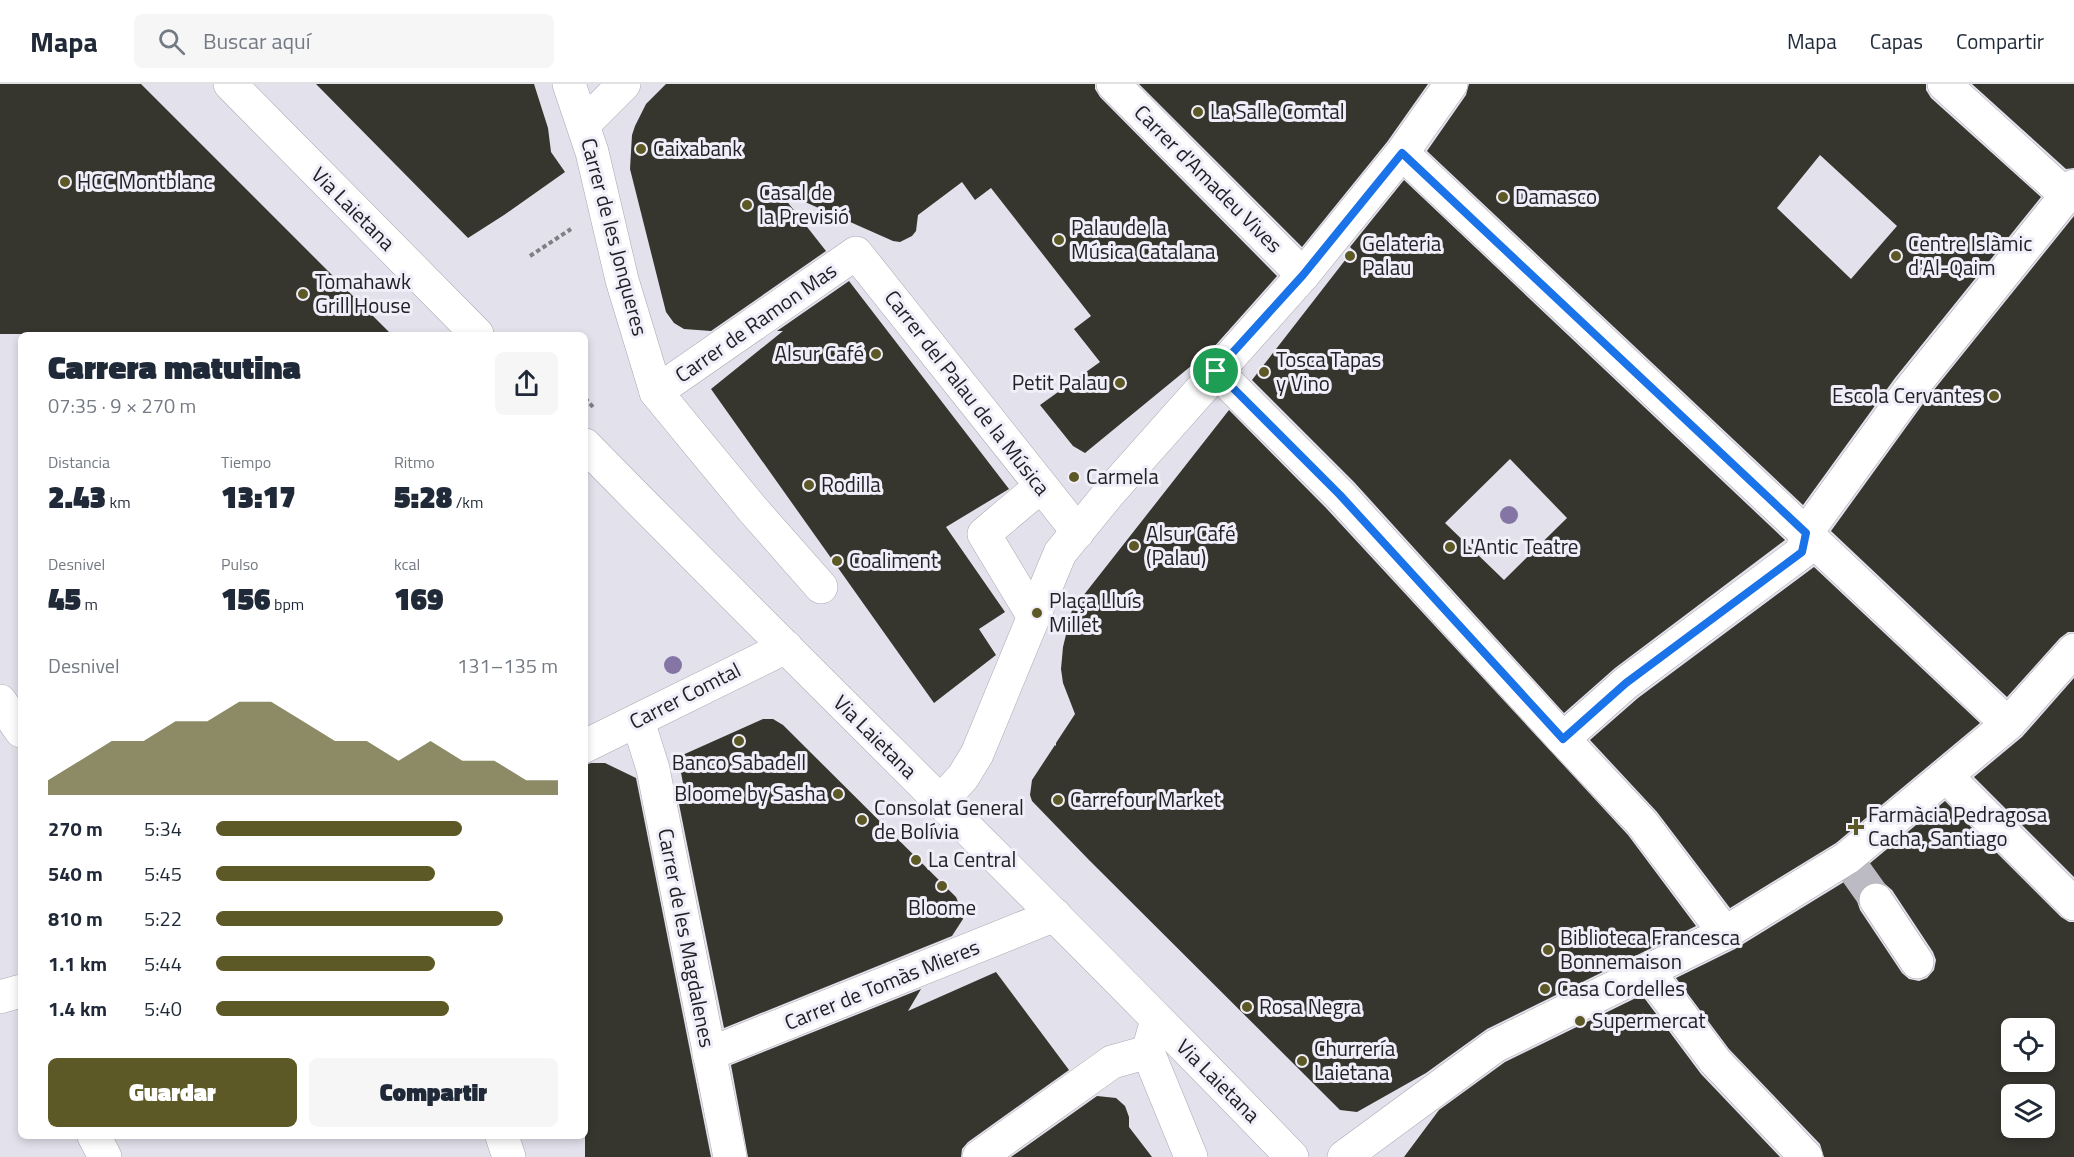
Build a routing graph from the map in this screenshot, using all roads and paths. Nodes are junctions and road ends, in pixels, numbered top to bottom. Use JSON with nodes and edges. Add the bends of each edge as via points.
{"nodes":[{"id":1,"x":230,"y":84,"type":"edge"},
{"id":2,"x":569,"y":84,"type":"edge"},
{"id":3,"x":624,"y":84,"type":"edge"},
{"id":4,"x":1113,"y":84,"type":"edge"},
{"id":5,"x":1451,"y":84,"type":"edge"},
{"id":6,"x":1944,"y":84,"type":"edge"},
{"id":7,"x":584,"y":124,"type":"junction"},
{"id":8,"x":1402,"y":153,"type":"junction"},
{"id":9,"x":2070,"y":191,"type":"edge"},
{"id":10,"x":567,"y":230,"type":"dead end"},
{"id":11,"x":856,"y":254,"type":"joint"},
{"id":12,"x":530,"y":256,"type":"dead end"},
{"id":13,"x":1303,"y":275,"type":"junction"},
{"id":14,"x":475,"y":332,"type":"edge"},
{"id":15,"x":1216,"y":371,"type":"junction"},
{"id":16,"x":656,"y":392,"type":"junction"},
{"id":17,"x":588,"y":448,"type":"edge"},
{"id":18,"x":1041,"y":486,"type":"junction"},
{"id":19,"x":1078,"y":532,"type":"junction"},
{"id":20,"x":1806,"y":533,"type":"junction"},
{"id":21,"x":822,"y":587,"type":"dead end"},
{"id":22,"x":1034,"y":617,"type":"junction"},
{"id":23,"x":786,"y":647,"type":"junction"},
{"id":24,"x":2074,"y":650,"type":"edge"},
{"id":25,"x":0,"y":701,"type":"edge"},
{"id":26,"x":638,"y":721,"type":"junction"},
{"id":27,"x":2008,"y":724,"type":"junction"},
{"id":28,"x":18,"y":727,"type":"edge"},
{"id":29,"x":1563,"y":739,"type":"junction"},
{"id":30,"x":588,"y":745,"type":"edge"},
{"id":31,"x":1947,"y":777,"type":"junction"},
{"id":32,"x":940,"y":802,"type":"junction"},
{"id":33,"x":1876,"y":900,"type":"tunnel mouth"},
{"id":34,"x":2074,"y":904,"type":"edge"},
{"id":35,"x":1055,"y":915,"type":"junction"},
{"id":36,"x":1725,"y":933,"type":"junction"},
{"id":37,"x":1917,"y":962,"type":"dead end"},
{"id":38,"x":1647,"y":970,"type":"junction"},
{"id":39,"x":18,"y":992,"type":"edge"},
{"id":40,"x":0,"y":997,"type":"edge"},
{"id":41,"x":1157,"y":1020,"type":"junction"},
{"id":42,"x":1148,"y":1052,"type":"junction"},
{"id":43,"x":709,"y":1054,"type":"junction"},
{"id":44,"x":96,"y":1139,"type":"edge"},
{"id":45,"x":503,"y":1139,"type":"edge"},
{"id":46,"x":105,"y":1157,"type":"edge"},
{"id":47,"x":509,"y":1157,"type":"edge"},
{"id":48,"x":730,"y":1157,"type":"edge"},
{"id":49,"x":979,"y":1157,"type":"edge"},
{"id":50,"x":1191,"y":1157,"type":"edge"},
{"id":51,"x":1292,"y":1157,"type":"edge"},
{"id":52,"x":1344,"y":1157,"type":"edge"},
{"id":53,"x":1806,"y":1157,"type":"edge"}],
"edges":[{"from":1,"to":14,"type":"street","name":"Via Laietana"},
{"from":2,"to":7,"type":"street","name":"Carrer de les Jonqueres"},
{"from":3,"to":7,"type":"street"},
{"from":4,"to":13,"type":"street","name":"Carrer d'Amadeu Vives"},
{"from":5,"to":8,"type":"street"},
{"from":6,"to":9,"type":"street"},
{"from":7,"to":16,"type":"street","name":"Carrer de les Jonqueres","via":[[622,280]]},
{"from":8,"to":13,"type":"street"},
{"from":8,"to":20,"type":"street"},
{"from":9,"to":20,"type":"street","via":[[1910,390]]},
{"from":10,"to":12,"type":"path"},
{"from":11,"to":16,"type":"street","name":"Carrer de Ramon Mas"},
{"from":11,"to":18,"type":"street","name":"Carrer del Palau de la Música"},
{"from":13,"to":15,"type":"street"},
{"from":15,"to":19,"type":"street"},
{"from":15,"to":29,"type":"street","via":[[1340,495]]},
{"from":16,"to":21,"type":"street","via":[[775,554]]},
{"from":17,"to":23,"type":"street","name":"Via Laietana"},
{"from":18,"to":19,"type":"street","name":"Carrer del Palau de la Música"},
{"from":18,"to":22,"type":"street","via":[[984,534]]},
{"from":19,"to":22,"type":"street","via":[[1060,553]]},
{"from":20,"to":27,"type":"street"},
{"from":20,"to":29,"type":"street","via":[[1802,552],[1626,683]]},
{"from":22,"to":32,"type":"street","via":[[977,754]]},
{"from":23,"to":26,"type":"street","name":"Carrer Comtal"},
{"from":23,"to":32,"type":"street","name":"Via Laietana"},
{"from":24,"to":27,"type":"street"},
{"from":25,"to":28,"type":"street"},
{"from":26,"to":30,"type":"street","name":"Carrer Comtal"},
{"from":26,"to":43,"type":"street","name":"Carrer de les Magdalenes","via":[[653,769]]},
{"from":27,"to":31,"type":"street"},
{"from":29,"to":36,"type":"street","via":[[1642,823]]},
{"from":31,"to":34,"type":"street"},
{"from":31,"to":36,"type":"street","via":[[1851,864]]},
{"from":32,"to":35,"type":"street","name":"Via Laietana"},
{"from":33,"to":37,"type":"street"},
{"from":35,"to":41,"type":"street","name":"Via Laietana"},
{"from":35,"to":43,"type":"street","name":"Carrer de Tomàs Mieres"},
{"from":36,"to":38,"type":"street"},
{"from":38,"to":52,"type":"street","via":[[1495,1046]]},
{"from":38,"to":53,"type":"street","via":[[1715,1061]]},
{"from":39,"to":40,"type":"street"},
{"from":41,"to":42,"type":"street"},
{"from":41,"to":51,"type":"street","name":"Via Laietana"},
{"from":42,"to":49,"type":"street","via":[[1112,1062]]},
{"from":42,"to":50,"type":"street"},
{"from":43,"to":48,"type":"street","name":"Carrer de les Magdalenes"},
{"from":44,"to":46,"type":"street"},
{"from":45,"to":47,"type":"street"}]}
